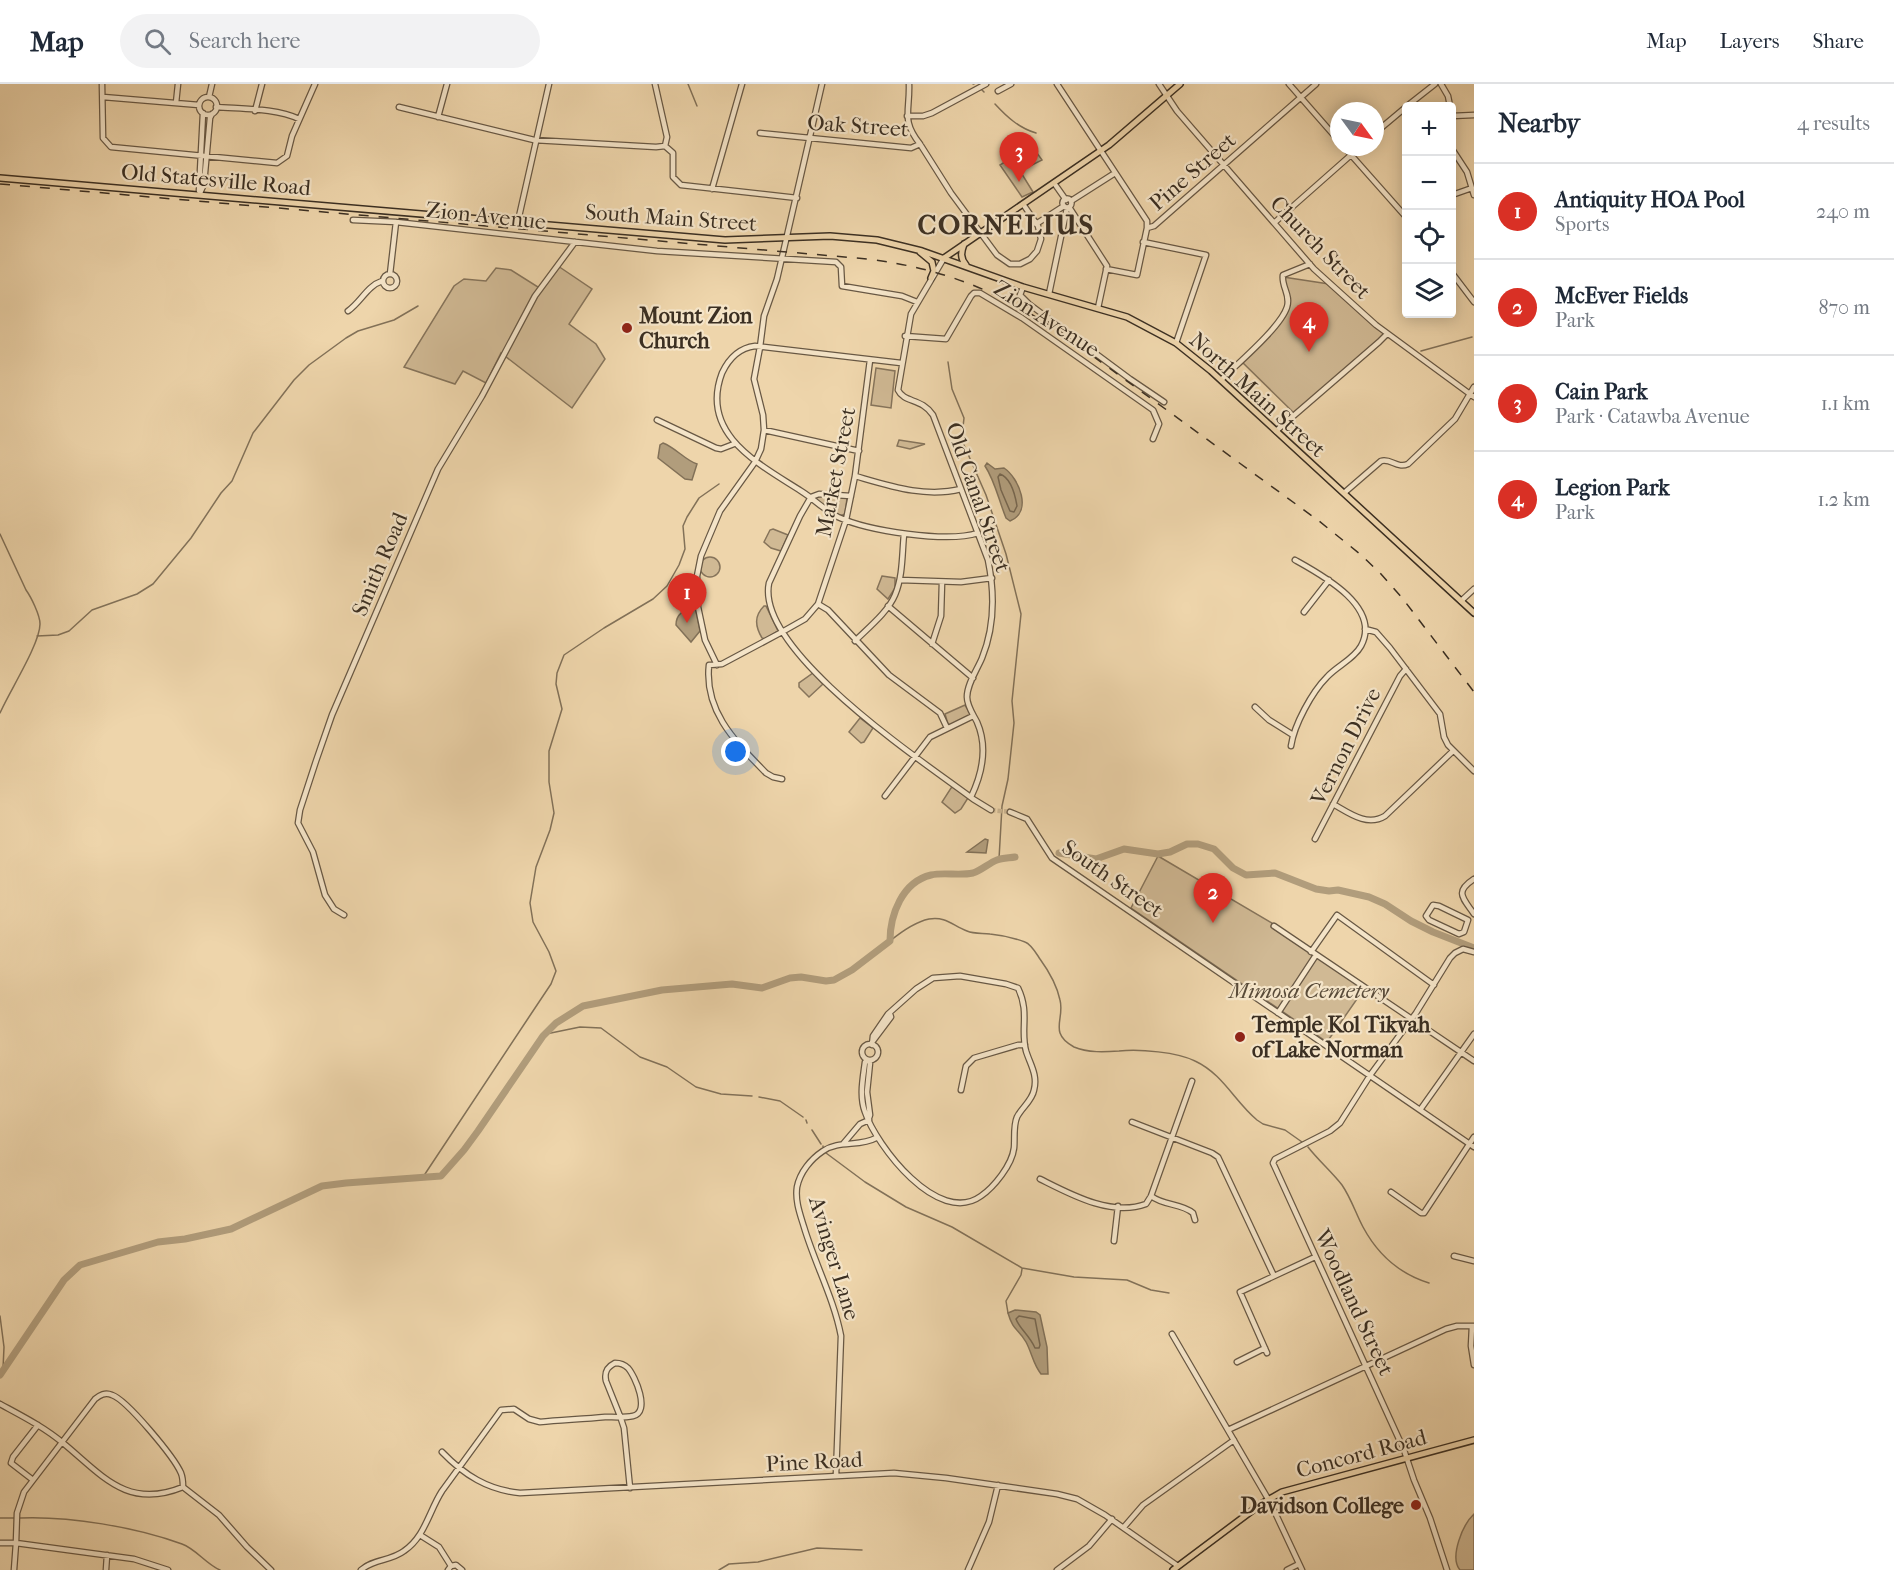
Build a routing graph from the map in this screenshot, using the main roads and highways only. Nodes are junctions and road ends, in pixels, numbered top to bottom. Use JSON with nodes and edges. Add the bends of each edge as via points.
{"nodes":[{"id":1,"x":1180,"y":84,"type":"edge"},
{"id":2,"x":0,"y":177,"type":"edge"},
{"id":3,"x":429,"y":215,"type":"joint"},
{"id":4,"x":965,"y":242,"type":"junction"},
{"id":5,"x":914,"y":248,"type":"junction"},
{"id":6,"x":944,"y":258,"type":"junction"},
{"id":7,"x":968,"y":268,"type":"junction"},
{"id":8,"x":931,"y":278,"type":"road end"},
{"id":9,"x":1474,"y":613,"type":"edge"},
{"id":10,"x":1474,"y":1440,"type":"edge"},
{"id":11,"x":1174,"y":1569,"type":"edge"}],
"edges":[{"from":1,"to":4,"type":"main road","via":[[1101,151]]},
{"from":2,"to":3,"type":"main road","name":"Old Statesville Road"},
{"from":3,"to":5,"type":"main road","name":"South Main Street","via":[[725,240],[861,237]]},
{"from":4,"to":6,"type":"main road"},
{"from":4,"to":7,"type":"main road","via":[[961,258]]},
{"from":5,"to":6,"type":"main road","name":"South Main Street"},
{"from":5,"to":8,"type":"main road","via":[[932,262]]},
{"from":6,"to":7,"type":"main road","name":"North Main Street"},
{"from":7,"to":9,"type":"main road","name":"North Main Street","via":[[1143,324],[1176,343]]},
{"from":10,"to":11,"type":"main road","name":"Concord Road","via":[[1289,1489]]}]}
